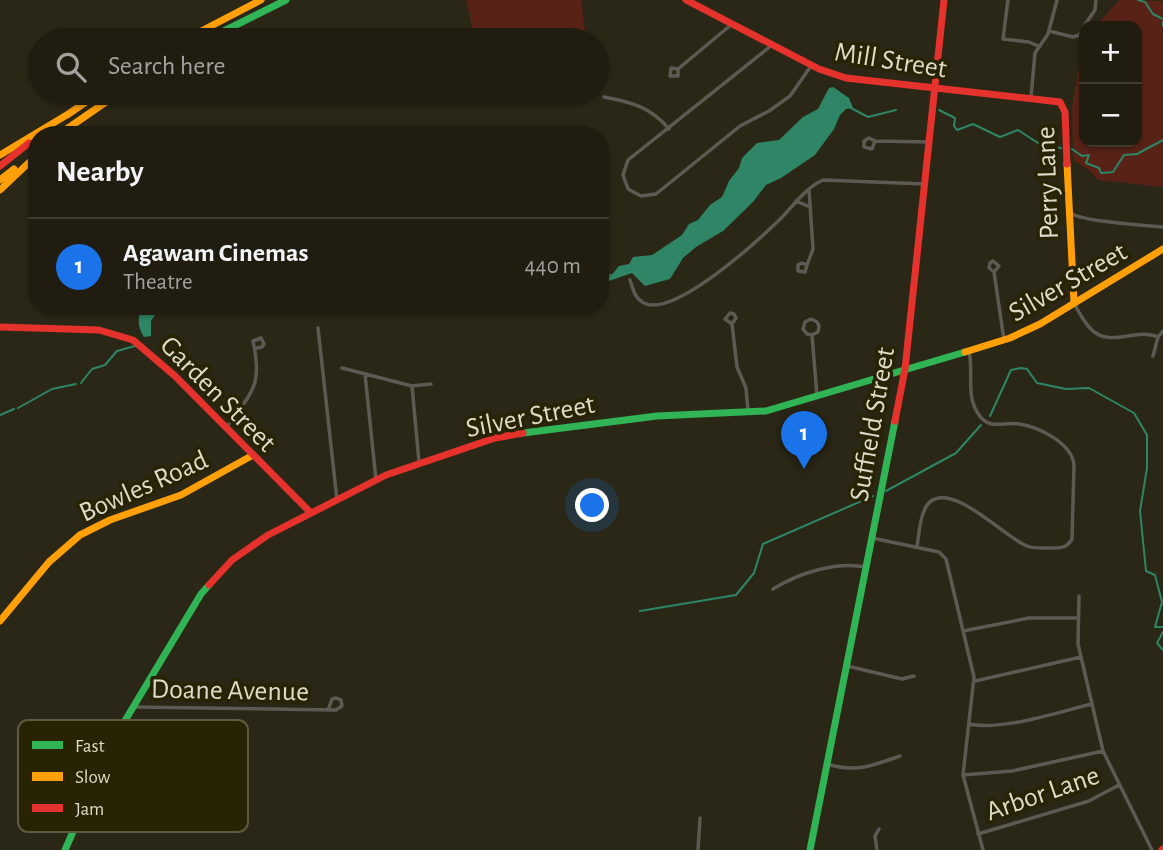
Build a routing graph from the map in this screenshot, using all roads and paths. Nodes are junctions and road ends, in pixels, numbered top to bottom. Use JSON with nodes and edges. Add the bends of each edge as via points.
{"nodes":[{"id":1,"x":261,"y":0,"type":"edge"},
{"id":2,"x":286,"y":0,"type":"edge"},
{"id":3,"x":686,"y":0,"type":"edge"},
{"id":4,"x":944,"y":0,"type":"edge"},
{"id":5,"x":1008,"y":0,"type":"edge"},
{"id":6,"x":1057,"y":0,"type":"edge"},
{"id":7,"x":1096,"y":0,"type":"edge"},
{"id":8,"x":697,"y":3,"type":"edge"},
{"id":9,"x":1087,"y":21,"type":"edge"},
{"id":10,"x":732,"y":24,"type":"junction"},
{"id":11,"x":207,"y":28,"type":"edge"},
{"id":12,"x":230,"y":28,"type":"edge"},
{"id":13,"x":1049,"y":31,"type":"junction"},
{"id":14,"x":1079,"y":35,"type":"edge"},
{"id":15,"x":772,"y":44,"type":"junction"},
{"id":16,"x":1038,"y":46,"type":"junction"},
{"id":17,"x":812,"y":65,"type":"junction"},
{"id":18,"x":678,"y":69,"type":"dead end"},
{"id":19,"x":934,"y":88,"type":"junction"},
{"id":20,"x":1031,"y":97,"type":"junction"},
{"id":21,"x":609,"y":98,"type":"edge"},
{"id":22,"x":1062,"y":104,"type":"joint"},
{"id":23,"x":82,"y":105,"type":"edge"},
{"id":24,"x":101,"y":105,"type":"edge"},
{"id":25,"x":70,"y":113,"type":"junction"},
{"id":26,"x":48,"y":126,"type":"edge"},
{"id":27,"x":52,"y":126,"type":"edge"},
{"id":28,"x":72,"y":126,"type":"edge"},
{"id":29,"x":669,"y":130,"type":"junction"},
{"id":30,"x":28,"y":138,"type":"edge"},
{"id":31,"x":875,"y":141,"type":"dead end"},
{"id":32,"x":929,"y":142,"type":"junction"},
{"id":33,"x":28,"y":144,"type":"edge"},
{"id":34,"x":0,"y":155,"type":"edge"},
{"id":35,"x":28,"y":160,"type":"edge"},
{"id":36,"x":28,"y":162,"type":"edge"},
{"id":37,"x":0,"y":166,"type":"edge"},
{"id":38,"x":0,"y":180,"type":"edge"},
{"id":39,"x":925,"y":184,"type":"junction"},
{"id":40,"x":809,"y":189,"type":"junction"},
{"id":41,"x":0,"y":190,"type":"edge"},
{"id":42,"x":796,"y":201,"type":"junction"},
{"id":43,"x":810,"y":207,"type":"junction"},
{"id":44,"x":1069,"y":212,"type":"junction"},
{"id":45,"x":1163,"y":227,"type":"edge"},
{"id":46,"x":1163,"y":249,"type":"edge"},
{"id":47,"x":807,"y":265,"type":"dead end"},
{"id":48,"x":994,"y":272,"type":"dead end"},
{"id":49,"x":630,"y":280,"type":"dead end"},
{"id":50,"x":1074,"y":303,"type":"junction"},
{"id":51,"x":732,"y":324,"type":"dead end"},
{"id":52,"x":0,"y":327,"type":"edge"},
{"id":53,"x":318,"y":328,"type":"dead end"},
{"id":54,"x":1163,"y":331,"type":"edge"},
{"id":55,"x":812,"y":335,"type":"junction"},
{"id":56,"x":1158,"y":337,"type":"junction"},
{"id":57,"x":1004,"y":340,"type":"junction"},
{"id":58,"x":257,"y":348,"type":"dead end"},
{"id":59,"x":969,"y":351,"type":"junction"},
{"id":60,"x":1153,"y":356,"type":"dead end"},
{"id":61,"x":342,"y":368,"type":"dead end"},
{"id":62,"x":905,"y":369,"type":"junction"},
{"id":63,"x":365,"y":374,"type":"junction"},
{"id":64,"x":431,"y":384,"type":"dead end"},
{"id":65,"x":412,"y":386,"type":"junction"},
{"id":66,"x":817,"y":396,"type":"junction"},
{"id":67,"x":748,"y":413,"type":"junction"},
{"id":68,"x":226,"y":428,"type":"junction"},
{"id":69,"x":253,"y":456,"type":"junction"},
{"id":70,"x":419,"y":463,"type":"junction"},
{"id":71,"x":376,"y":480,"type":"junction"},
{"id":72,"x":337,"y":500,"type":"junction"},
{"id":73,"x":311,"y":513,"type":"junction"},
{"id":74,"x":872,"y":538,"type":"junction"},
{"id":75,"x":917,"y":547,"type":"junction"},
{"id":76,"x":866,"y":567,"type":"junction"},
{"id":77,"x":773,"y":589,"type":"dead end"},
{"id":78,"x":1079,"y":596,"type":"dead end"},
{"id":79,"x":1078,"y":618,"type":"junction"},
{"id":80,"x":0,"y":621,"type":"edge"},
{"id":81,"x":963,"y":631,"type":"junction"},
{"id":82,"x":1081,"y":657,"type":"junction"},
{"id":83,"x":846,"y":666,"type":"junction"},
{"id":84,"x":914,"y":676,"type":"dead end"},
{"id":85,"x":975,"y":681,"type":"junction"},
{"id":86,"x":1092,"y":704,"type":"junction"},
{"id":87,"x":132,"y":707,"type":"junction"},
{"id":88,"x":328,"y":710,"type":"junction"},
{"id":89,"x":125,"y":720,"type":"edge"},
{"id":90,"x":969,"y":724,"type":"junction"},
{"id":91,"x":1103,"y":751,"type":"junction"},
{"id":92,"x":900,"y":756,"type":"dead end"},
{"id":93,"x":827,"y":764,"type":"junction"},
{"id":94,"x":962,"y":775,"type":"junction"},
{"id":95,"x":1119,"y":785,"type":"junction"},
{"id":96,"x":700,"y":818,"type":"dead end"},
{"id":97,"x":879,"y":829,"type":"dead end"},
{"id":98,"x":73,"y":832,"type":"edge"},
{"id":99,"x":978,"y":834,"type":"junction"},
{"id":100,"x":65,"y":850,"type":"edge"},
{"id":101,"x":698,"y":850,"type":"edge"},
{"id":102,"x":810,"y":850,"type":"edge"},
{"id":103,"x":877,"y":850,"type":"edge"},
{"id":104,"x":983,"y":850,"type":"edge"},
{"id":105,"x":1152,"y":850,"type":"edge"}],
"edges":[{"from":1,"to":11,"type":"main road"},
{"from":2,"to":12,"type":"main road"},
{"from":3,"to":8,"type":"main road","name":"Mill Street"},
{"from":4,"to":19,"type":"main road","name":"Suffield Street"},
{"from":5,"to":16,"type":"street","via":[[1003,39]]},
{"from":6,"to":13,"type":"street"},
{"from":7,"to":9,"type":"street"},
{"from":8,"to":10,"type":"main road","name":"Mill Street"},
{"from":10,"to":15,"type":"main road","name":"Mill Street"},
{"from":10,"to":18,"type":"street"},
{"from":13,"to":14,"type":"street"},
{"from":13,"to":16,"type":"street"},
{"from":15,"to":17,"type":"main road","name":"Mill Street"},
{"from":15,"to":29,"type":"street"},
{"from":16,"to":20,"type":"street"},
{"from":17,"to":19,"type":"main road","name":"Mill Street","via":[[846,78]]},
{"from":17,"to":29,"type":"street","via":[[790,96],[740,126],[659,191],[649,196],[634,194],[623,178],[626,164]]},
{"from":19,"to":20,"type":"main road","name":"Mill Street"},
{"from":19,"to":32,"type":"main road","name":"Suffield Street"},
{"from":20,"to":22,"type":"main road","name":"Mill Street"},
{"from":21,"to":29,"type":"street","via":[[645,108]]},
{"from":22,"to":44,"type":"main road","name":"Perry Lane"},
{"from":23,"to":25,"type":"main road"},
{"from":24,"to":28,"type":"main road"},
{"from":25,"to":26,"type":"main road"},
{"from":25,"to":27,"type":"main road"},
{"from":30,"to":34,"type":"main road"},
{"from":31,"to":32,"type":"street"},
{"from":32,"to":39,"type":"main road","name":"Suffield Street"},
{"from":33,"to":37,"type":"main road"},
{"from":35,"to":38,"type":"main road"},
{"from":36,"to":41,"type":"main road"},
{"from":39,"to":40,"type":"street","via":[[830,180]]},
{"from":39,"to":62,"type":"main road","name":"Suffield Street"},
{"from":40,"to":42,"type":"street"},
{"from":40,"to":43,"type":"street"},
{"from":42,"to":43,"type":"street"},
{"from":42,"to":49,"type":"street","via":[[775,225],[692,292],[650,305],[637,298]]},
{"from":43,"to":47,"type":"street","via":[[813,249]]},
{"from":44,"to":45,"type":"street"},
{"from":44,"to":50,"type":"main road","name":"Perry Lane"},
{"from":46,"to":50,"type":"main road","name":"Silver Street"},
{"from":48,"to":57,"type":"street"},
{"from":50,"to":56,"type":"street","via":[[1089,328],[1102,337],[1118,339],[1143,333]]},
{"from":50,"to":57,"type":"main road","name":"Silver Street"},
{"from":51,"to":67,"type":"street"},
{"from":52,"to":68,"type":"main road","name":"Garden Street","via":[[99,330],[124,336],[147,350]]},
{"from":53,"to":72,"type":"street"},
{"from":54,"to":56,"type":"street"},
{"from":55,"to":55,"type":"street","via":[[819,326],[809,319],[803,329]]},
{"from":55,"to":66,"type":"street"},
{"from":56,"to":60,"type":"street"},
{"from":57,"to":59,"type":"main road","name":"Silver Street"},
{"from":58,"to":68,"type":"street","via":[[256,384]]},
{"from":59,"to":62,"type":"main road","name":"Silver Street"},
{"from":59,"to":75,"type":"street","via":[[971,397],[980,417],[993,425],[1018,424],[1040,431],[1073,456],[1072,537],[1062,548],[1028,547],[969,506],[937,499],[925,509]]},
{"from":61,"to":63,"type":"street"},
{"from":62,"to":66,"type":"main road","name":"Silver Street"},
{"from":62,"to":74,"type":"main road","name":"Suffield Street"},
{"from":63,"to":65,"type":"street"},
{"from":63,"to":71,"type":"street"},
{"from":64,"to":65,"type":"street"},
{"from":65,"to":70,"type":"street"},
{"from":66,"to":67,"type":"main road","name":"Silver Street"},
{"from":67,"to":70,"type":"main road","name":"Silver Street","via":[[668,415],[525,432]]},
{"from":68,"to":69,"type":"main road","name":"Garden Street"},
{"from":69,"to":73,"type":"main road","name":"Garden Street"},
{"from":69,"to":80,"type":"main road","name":"Bowles Road","via":[[181,495],[80,535],[49,562]]},
{"from":70,"to":71,"type":"main road","name":"Silver Street"},
{"from":71,"to":72,"type":"main road","name":"Silver Street"},
{"from":72,"to":73,"type":"main road","name":"Silver Street"},
{"from":73,"to":87,"type":"main road","name":"Silver Street","via":[[253,544],[208,584]]},
{"from":74,"to":75,"type":"street"},
{"from":74,"to":76,"type":"main road","name":"Suffield Street"},
{"from":75,"to":81,"type":"street","via":[[943,554]]},
{"from":76,"to":77,"type":"street","via":[[850,565],[809,573]]},
{"from":76,"to":83,"type":"main road","name":"Suffield Street"},
{"from":78,"to":79,"type":"street"},
{"from":79,"to":81,"type":"street","via":[[1029,618]]},
{"from":79,"to":82,"type":"street"},
{"from":81,"to":85,"type":"street"},
{"from":82,"to":85,"type":"street"},
{"from":82,"to":86,"type":"street"},
{"from":83,"to":84,"type":"street","via":[[902,679]]},
{"from":83,"to":93,"type":"main road","name":"Suffield Street"},
{"from":85,"to":90,"type":"street"},
{"from":86,"to":90,"type":"street","via":[[1003,724]]},
{"from":86,"to":91,"type":"street"},
{"from":87,"to":88,"type":"street","name":"Doane Avenue"},
{"from":87,"to":89,"type":"main road","name":"Silver Street"},
{"from":88,"to":88,"type":"street","name":"Doane Avenue","via":[[340,709],[341,700],[331,699]]},
{"from":90,"to":94,"type":"street"},
{"from":91,"to":94,"type":"street","via":[[1012,771]]},
{"from":91,"to":95,"type":"street"},
{"from":92,"to":93,"type":"street","via":[[860,769]]},
{"from":93,"to":102,"type":"main road","name":"Suffield Street"},
{"from":94,"to":99,"type":"street"},
{"from":95,"to":99,"type":"street","name":"Arbor Lane","via":[[1089,801]]},
{"from":95,"to":105,"type":"street"},
{"from":96,"to":101,"type":"street"},
{"from":97,"to":103,"type":"street"},
{"from":98,"to":100,"type":"main road","name":"Silver Street"},
{"from":99,"to":104,"type":"street"}]}
